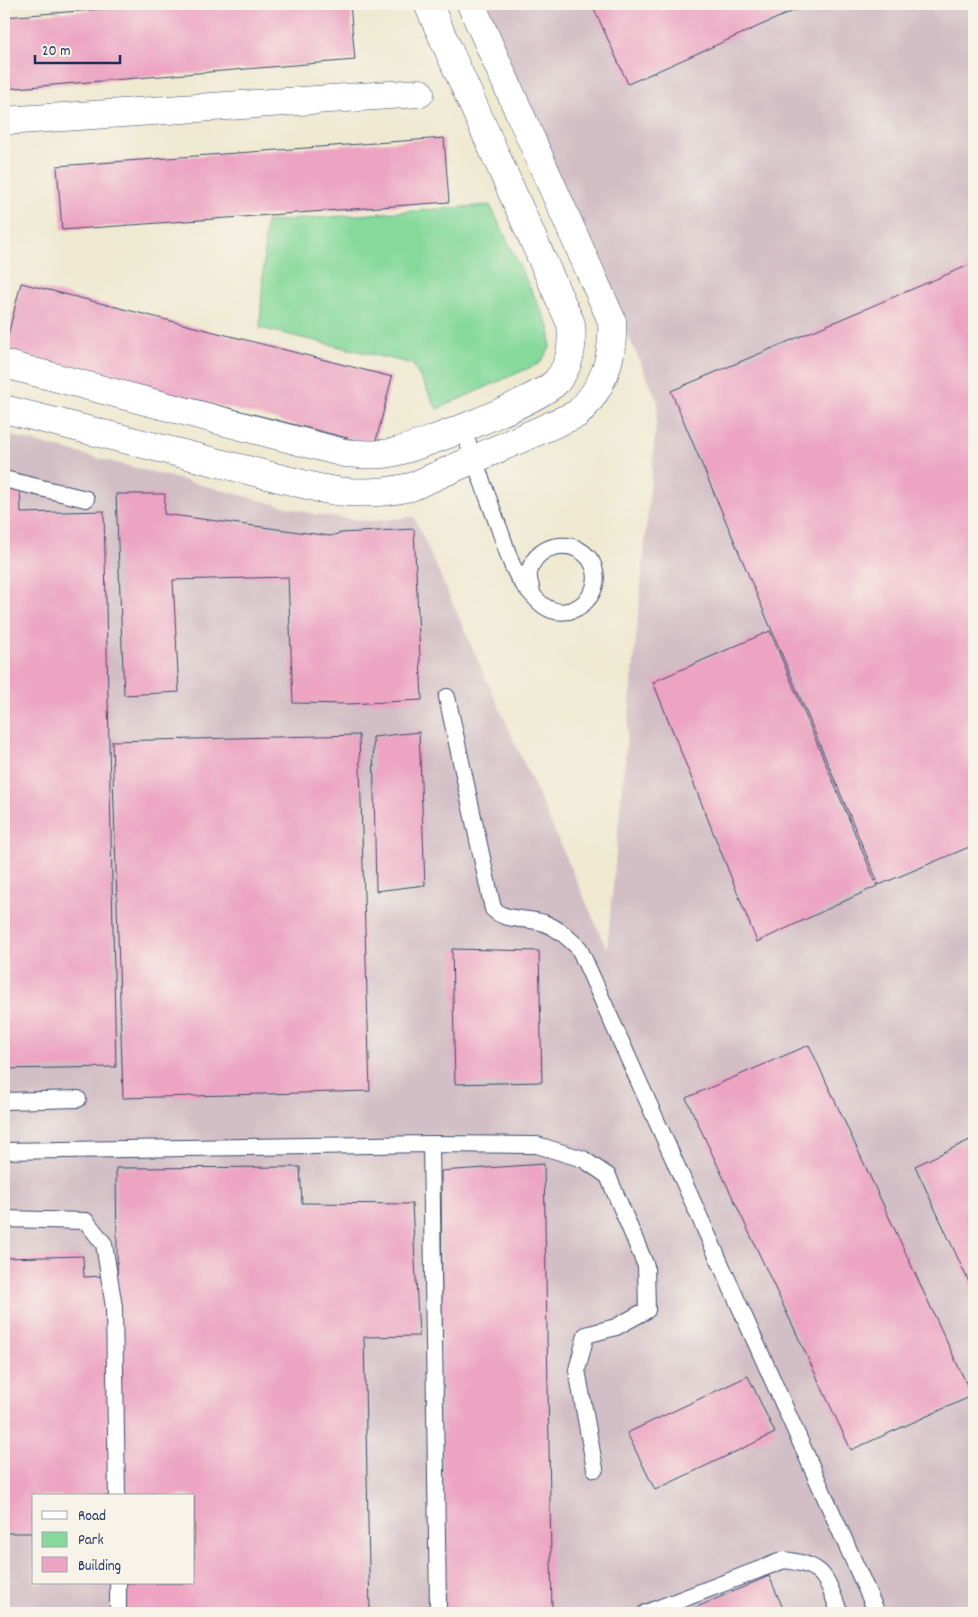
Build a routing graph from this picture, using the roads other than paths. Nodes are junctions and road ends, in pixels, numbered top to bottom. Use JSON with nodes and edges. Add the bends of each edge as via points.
{"nodes":[{"id":1,"x":428,"y":4,"type":"edge"},
{"id":2,"x":472,"y":4,"type":"edge"},
{"id":3,"x":420,"y":93,"type":"dead end"},
{"id":4,"x":4,"y":121,"type":"edge"},
{"id":5,"x":564,"y":214,"type":"junction"},
{"id":6,"x":529,"y":230,"type":"junction"},
{"id":7,"x":4,"y":364,"type":"edge"},
{"id":8,"x":4,"y":409,"type":"edge"},
{"id":9,"x":462,"y":428,"type":"junction"},
{"id":10,"x":475,"y":460,"type":"junction"},
{"id":11,"x":4,"y":479,"type":"edge"},
{"id":12,"x":86,"y":498,"type":"dead end"},
{"id":13,"x":532,"y":592,"type":"junction"},
{"id":14,"x":447,"y":697,"type":"dead end"},
{"id":15,"x":78,"y":1099,"type":"dead end"},
{"id":16,"x":4,"y":1101,"type":"edge"},
{"id":17,"x":430,"y":1144,"type":"junction"},
{"id":18,"x":4,"y":1152,"type":"edge"},
{"id":19,"x":4,"y":1218,"type":"edge"},
{"id":20,"x":595,"y":1469,"type":"dead end"},
{"id":21,"x":117,"y":1494,"type":"edge"},
{"id":22,"x":118,"y":1584,"type":"edge"},
{"id":23,"x":118,"y":1613,"type":"edge"},
{"id":24,"x":436,"y":1613,"type":"edge"},
{"id":25,"x":646,"y":1613,"type":"edge"},
{"id":26,"x":840,"y":1613,"type":"edge"},
{"id":27,"x":876,"y":1613,"type":"edge"}],
"edges":[{"from":1,"to":6,"type":"street"},
{"from":2,"to":5,"type":"street"},
{"from":3,"to":4,"type":"street"},
{"from":5,"to":6,"type":"street"},
{"from":5,"to":10,"type":"street","via":[[612,321],[613,340],[604,378],[577,414]]},
{"from":6,"to":9,"type":"street","via":[[571,324],[573,341],[570,357],[548,390]]},
{"from":7,"to":9,"type":"street","via":[[344,453],[390,454]]},
{"from":8,"to":10,"type":"street","via":[[339,492],[386,493],[412,487]]},
{"from":9,"to":10,"type":"lane"},
{"from":10,"to":13,"type":"lane","via":[[514,569]]},
{"from":11,"to":12,"type":"lane"},
{"from":13,"to":13,"type":"lane","via":[[544,606],[572,611],[581,607],[594,590],[593,565],[580,550],[554,546],[534,560],[529,575]]},
{"from":14,"to":27,"type":"lane","via":[[492,908],[500,915],[544,923],[563,933],[579,948]]},
{"from":15,"to":16,"type":"lane"},
{"from":17,"to":18,"type":"lane"},
{"from":17,"to":20,"type":"lane","via":[[537,1145],[583,1158],[608,1176],[646,1266],[647,1310],[616,1327],[586,1335],[577,1370]]},
{"from":17,"to":24,"type":"lane"},
{"from":19,"to":21,"type":"lane","via":[[86,1220],[104,1244],[114,1307]]},
{"from":22,"to":23,"type":"lane"},
{"from":25,"to":26,"type":"lane","via":[[784,1560],[807,1562],[824,1576]]}]}
